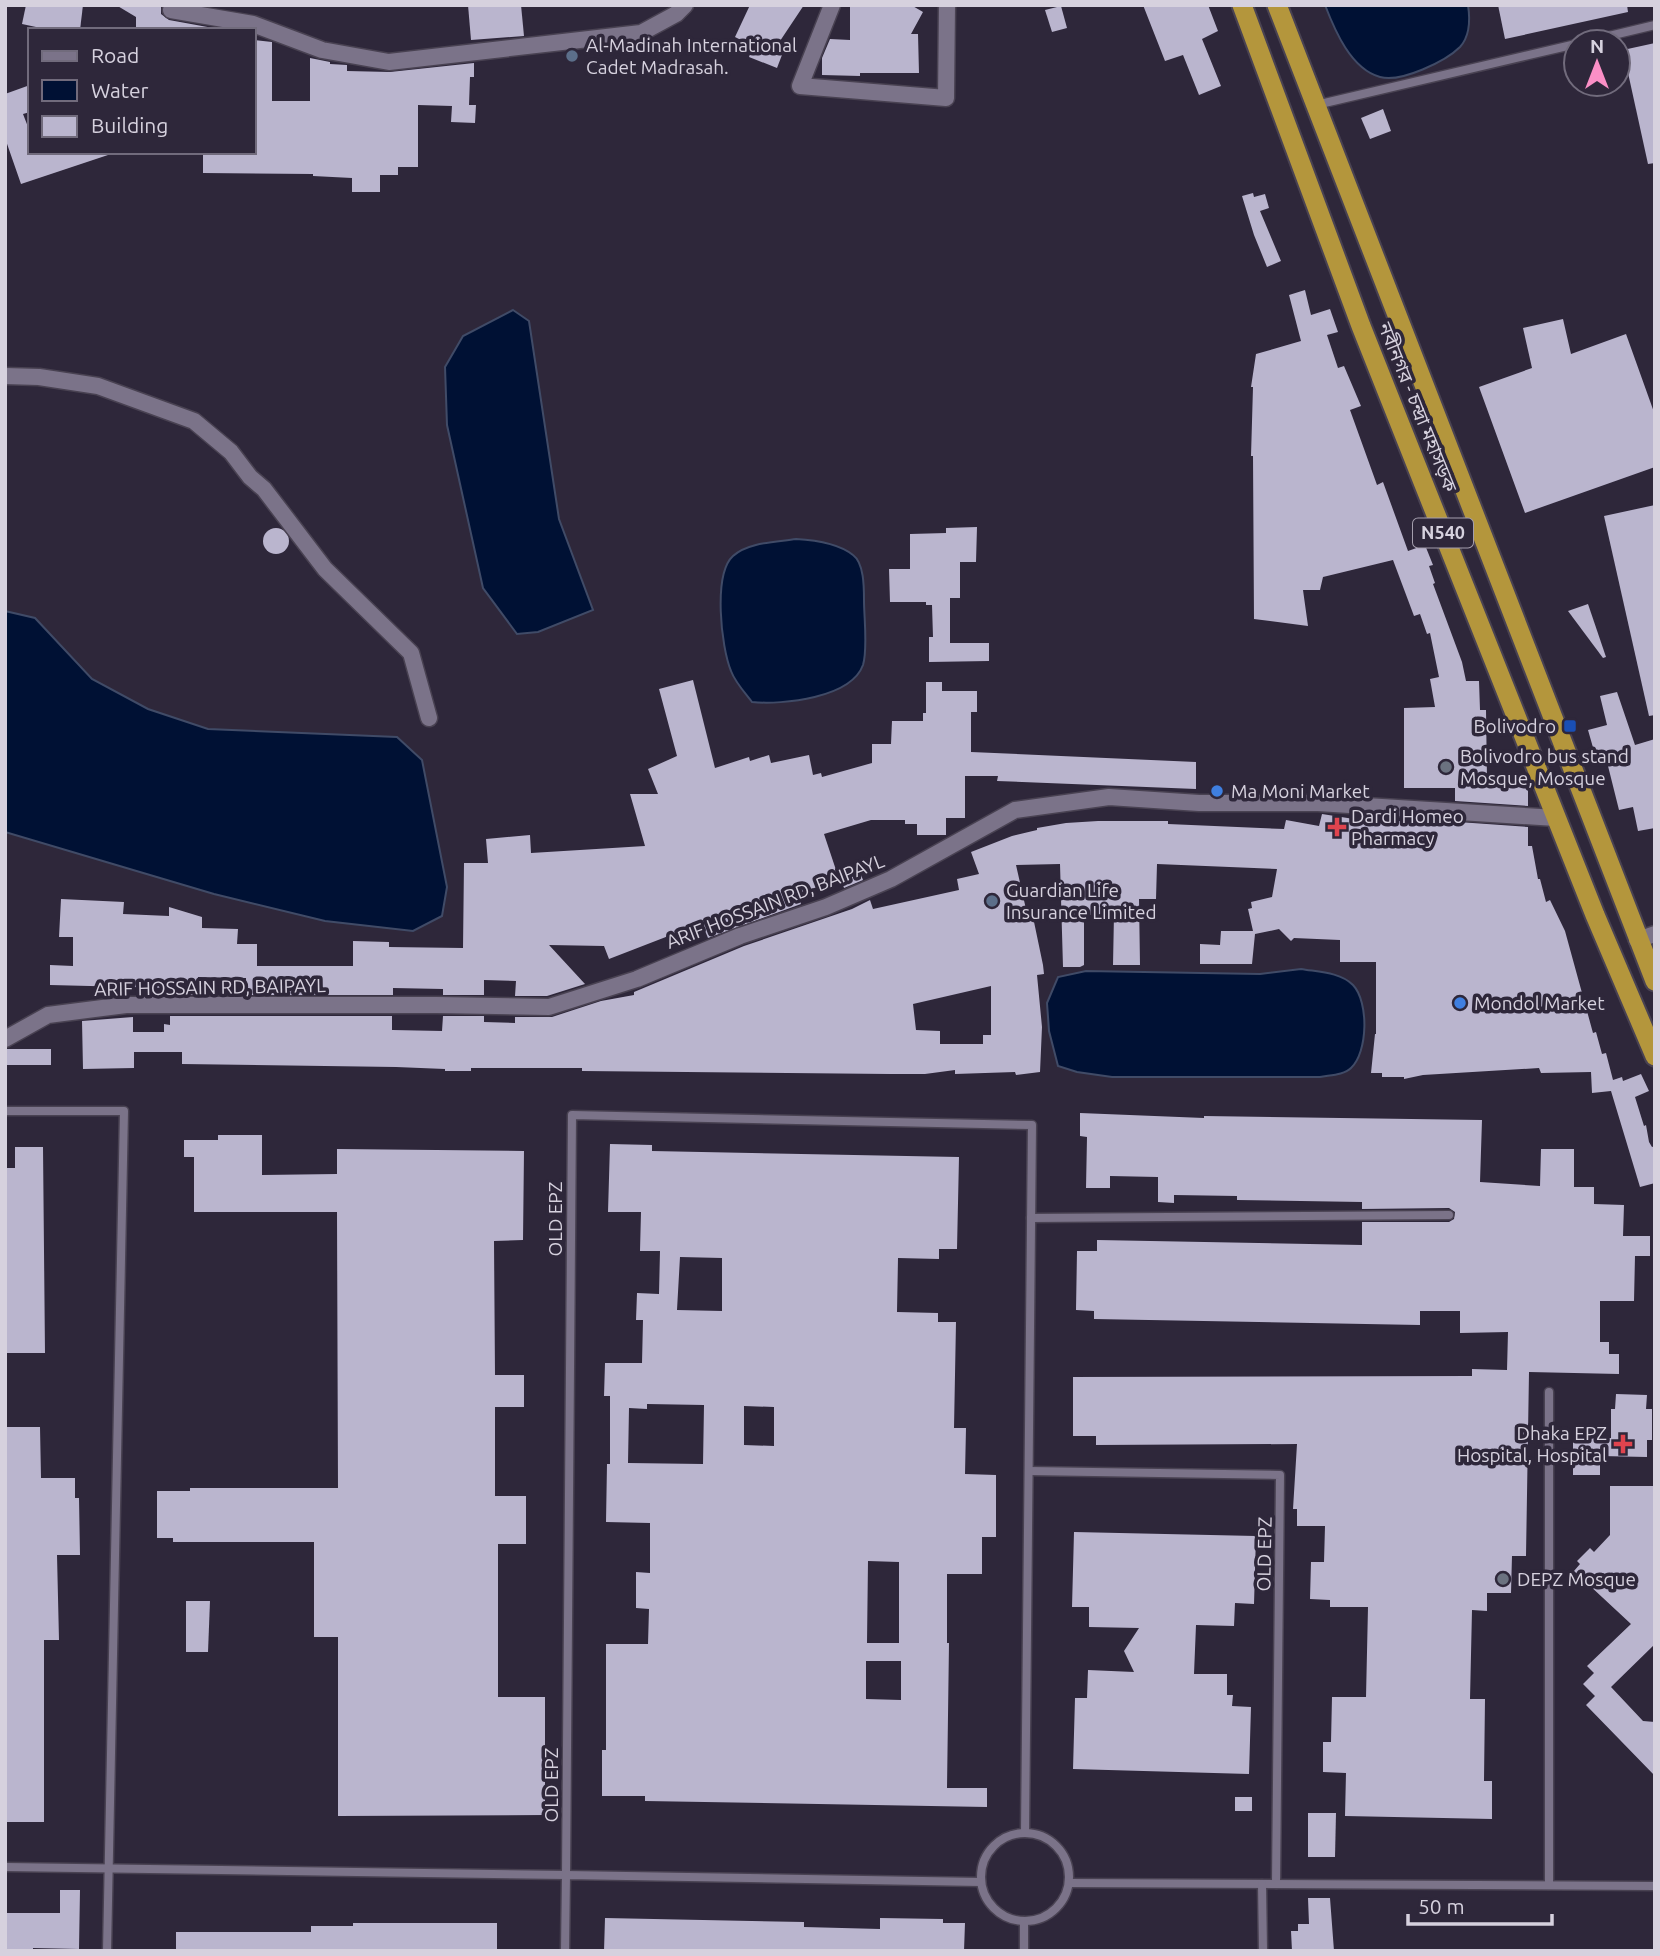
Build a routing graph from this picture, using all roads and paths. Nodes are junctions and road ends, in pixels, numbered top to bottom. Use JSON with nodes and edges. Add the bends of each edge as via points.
{"nodes":[{"id":1,"x":172,"y":5,"type":"edge"},
{"id":2,"x":685,"y":5,"type":"edge"},
{"id":3,"x":832,"y":5,"type":"edge"},
{"id":4,"x":947,"y":5,"type":"edge"},
{"id":5,"x":1242,"y":5,"type":"edge"},
{"id":6,"x":1276,"y":5,"type":"edge"},
{"id":7,"x":1655,"y":25,"type":"edge"},
{"id":8,"x":1632,"y":31,"type":"edge"},
{"id":9,"x":1562,"y":47,"type":"edge"},
{"id":10,"x":1316,"y":106,"type":"junction"},
{"id":11,"x":5,"y":376,"type":"edge"},
{"id":12,"x":429,"y":718,"type":"dead end"},
{"id":13,"x":1556,"y":818,"type":"junction"},
{"id":14,"x":1646,"y":937,"type":"edge"},
{"id":15,"x":1655,"y":981,"type":"edge"},
{"id":16,"x":5,"y":1038,"type":"edge"},
{"id":17,"x":1655,"y":1056,"type":"edge"},
{"id":18,"x":5,"y":1111,"type":"edge"},
{"id":19,"x":1450,"y":1215,"type":"dead end"},
{"id":20,"x":1031,"y":1218,"type":"junction"},
{"id":21,"x":1549,"y":1392,"type":"dead end"},
{"id":22,"x":1028,"y":1471,"type":"junction"},
{"id":23,"x":1025,"y":1833,"type":"junction"},
{"id":24,"x":5,"y":1867,"type":"edge"},
{"id":25,"x":107,"y":1868,"type":"junction"},
{"id":26,"x":566,"y":1875,"type":"junction"},
{"id":27,"x":981,"y":1882,"type":"junction"},
{"id":28,"x":1069,"y":1883,"type":"junction"},
{"id":29,"x":1262,"y":1884,"type":"junction"},
{"id":30,"x":1276,"y":1884,"type":"junction"},
{"id":31,"x":1549,"y":1885,"type":"junction"},
{"id":32,"x":1655,"y":1886,"type":"edge"},
{"id":33,"x":1024,"y":1922,"type":"junction"},
{"id":34,"x":107,"y":1951,"type":"edge"},
{"id":35,"x":565,"y":1951,"type":"edge"},
{"id":36,"x":1024,"y":1951,"type":"edge"},
{"id":37,"x":1262,"y":1951,"type":"edge"}],
"edges":[{"from":1,"to":2,"type":"street","via":[[172,10],[253,24],[323,50],[390,62],[641,33],[676,15]]},
{"from":3,"to":4,"type":"street","via":[[800,86],[946,97]]},
{"from":5,"to":13,"type":"highway","name":"নবীনগর - চন্দ্রা মহাসড়ক","number":"N540","via":[[1361,326]]},
{"from":6,"to":10,"type":"highway","name":"নবীনগর - চন্দ্রা মহাসড়ক","number":"N540"},
{"from":7,"to":8,"type":"lane"},
{"from":9,"to":10,"type":"lane"},
{"from":10,"to":14,"type":"highway","name":"নবীনগর - চন্দ্রা মহাসড়ক","number":"N540"},
{"from":11,"to":12,"type":"street","via":[[98,386],[194,421],[231,452],[325,569],[411,653]]},
{"from":13,"to":16,"type":"street","name":"ARIF HOSSAIN RD, BAIPAYL","via":[[1318,803],[1109,797],[1014,810],[891,880],[637,979],[549,1007],[126,1005],[48,1015]]},
{"from":13,"to":17,"type":"highway","name":"নবীনগর - চন্দ্রা মহাসড়ক","number":"N540"},
{"from":14,"to":15,"type":"highway","name":"নবীনগর - চন্দ্রা মহাসড়ক","number":"N540"},
{"from":18,"to":25,"type":"lane","via":[[124,1111]]},
{"from":19,"to":20,"type":"lane"},
{"from":20,"to":22,"type":"lane","name":"OLD EPZ"},
{"from":20,"to":26,"type":"lane","name":"OLD EPZ","via":[[1032,1125],[572,1115]]},
{"from":21,"to":31,"type":"lane"},
{"from":22,"to":23,"type":"lane","name":"OLD EPZ"},
{"from":22,"to":30,"type":"lane","name":"OLD EPZ","via":[[1280,1475]]},
{"from":23,"to":27,"type":"lane","via":[[1005,1838],[989,1852]]},
{"from":23,"to":28,"type":"lane","via":[[1055,1845],[1066,1863]]},
{"from":24,"to":25,"type":"lane"},
{"from":25,"to":26,"type":"lane"},
{"from":25,"to":34,"type":"lane"},
{"from":26,"to":27,"type":"lane"},
{"from":26,"to":35,"type":"lane","name":"OLD EPZ"},
{"from":27,"to":33,"type":"lane","via":[[995,1910]]},
{"from":28,"to":29,"type":"lane"},
{"from":28,"to":33,"type":"lane","via":[[1054,1911]]},
{"from":29,"to":30,"type":"lane"},
{"from":29,"to":37,"type":"lane"},
{"from":30,"to":31,"type":"lane"},
{"from":31,"to":32,"type":"lane"},
{"from":33,"to":36,"type":"lane"}]}
